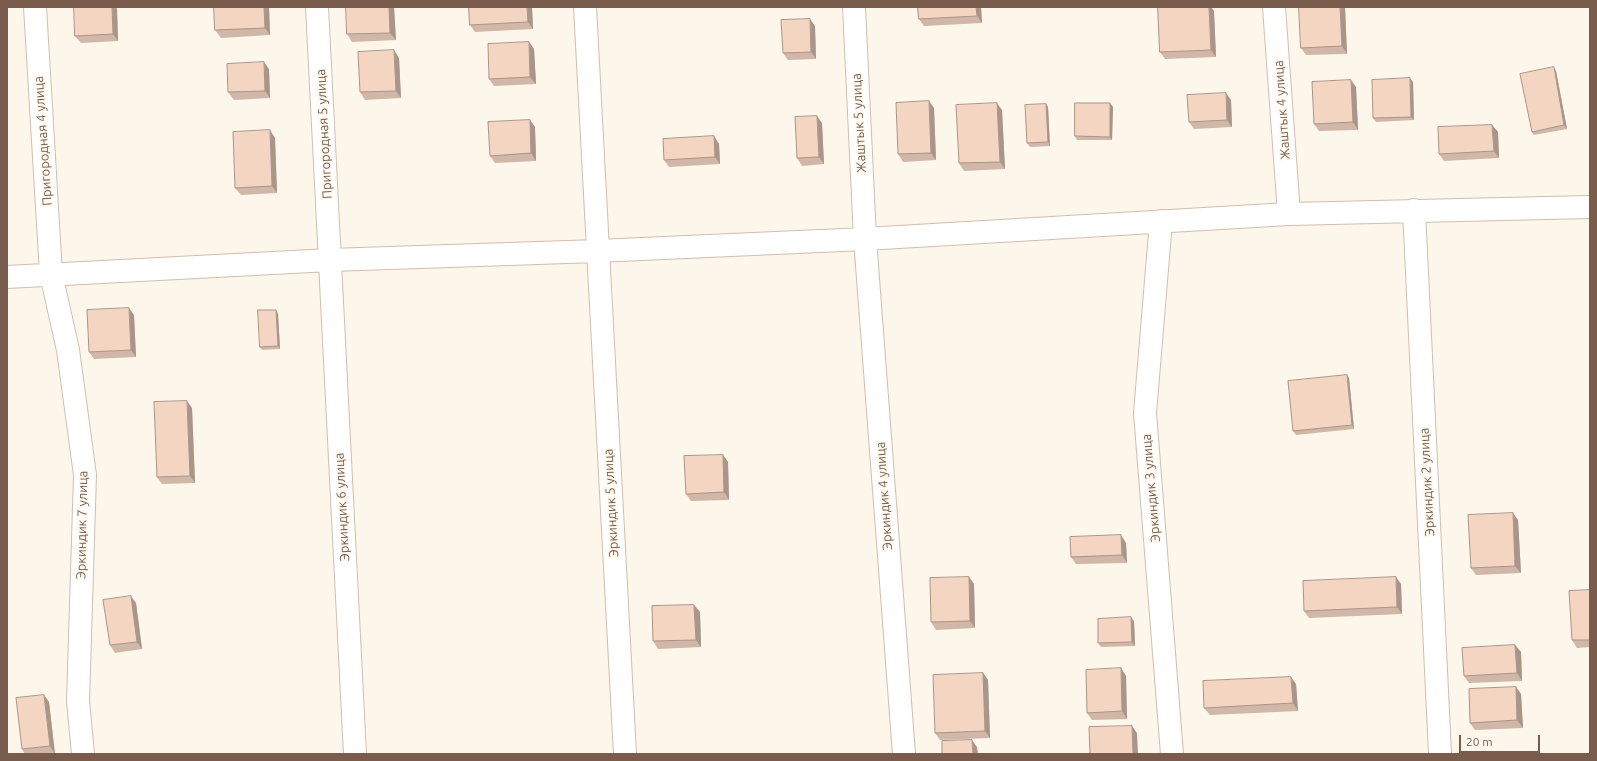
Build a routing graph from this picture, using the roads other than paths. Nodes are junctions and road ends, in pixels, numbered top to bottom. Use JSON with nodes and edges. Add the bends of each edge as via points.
{"nodes":[{"id":1,"x":34,"y":7,"type":"edge"},
{"id":2,"x":317,"y":7,"type":"edge"},
{"id":3,"x":585,"y":7,"type":"edge"},
{"id":4,"x":854,"y":7,"type":"edge"},
{"id":5,"x":1274,"y":7,"type":"edge"},
{"id":6,"x":1590,"y":207,"type":"edge"},
{"id":7,"x":1414,"y":210,"type":"junction"},
{"id":8,"x":1289,"y":214,"type":"junction"},
{"id":9,"x":1161,"y":221,"type":"junction"},
{"id":10,"x":865,"y":239,"type":"junction"},
{"id":11,"x":597,"y":251,"type":"junction"},
{"id":12,"x":330,"y":260,"type":"junction"},
{"id":13,"x":51,"y":274,"type":"junction"},
{"id":14,"x":7,"y":277,"type":"edge"},
{"id":15,"x":83,"y":754,"type":"edge"},
{"id":16,"x":355,"y":754,"type":"edge"},
{"id":17,"x":625,"y":754,"type":"edge"},
{"id":18,"x":904,"y":754,"type":"edge"},
{"id":19,"x":1172,"y":754,"type":"edge"},
{"id":20,"x":1440,"y":754,"type":"edge"}],
"edges":[{"from":1,"to":13,"type":"street","name":"Пригородная 4 улица"},
{"from":2,"to":12,"type":"street","name":"Пригородная 5 улица"},
{"from":3,"to":11,"type":"street","name":"Эркиндик 5 улица"},
{"from":4,"to":10,"type":"street","name":"Жаштык 5 улица"},
{"from":5,"to":8,"type":"street","name":"Жаштык 4 улица"},
{"from":6,"to":7,"type":"street"},
{"from":7,"to":8,"type":"street"},
{"from":7,"to":20,"type":"street","name":"Эркиндик 2 улица"},
{"from":8,"to":9,"type":"street"},
{"from":9,"to":10,"type":"street"},
{"from":9,"to":19,"type":"street","name":"Эркиндик 3 улица","via":[[1145,413]]},
{"from":10,"to":11,"type":"street"},
{"from":10,"to":18,"type":"street","name":"Эркиндик 4 улица"},
{"from":11,"to":12,"type":"street"},
{"from":11,"to":17,"type":"street","name":"Эркиндик 5 улица"},
{"from":12,"to":13,"type":"street"},
{"from":12,"to":16,"type":"street","name":"Эркиндик 6 улица"},
{"from":13,"to":14,"type":"street"},
{"from":13,"to":15,"type":"street","name":"Эркиндик 7 улица","via":[[68,350],[84,475],[78,702]]}]}
